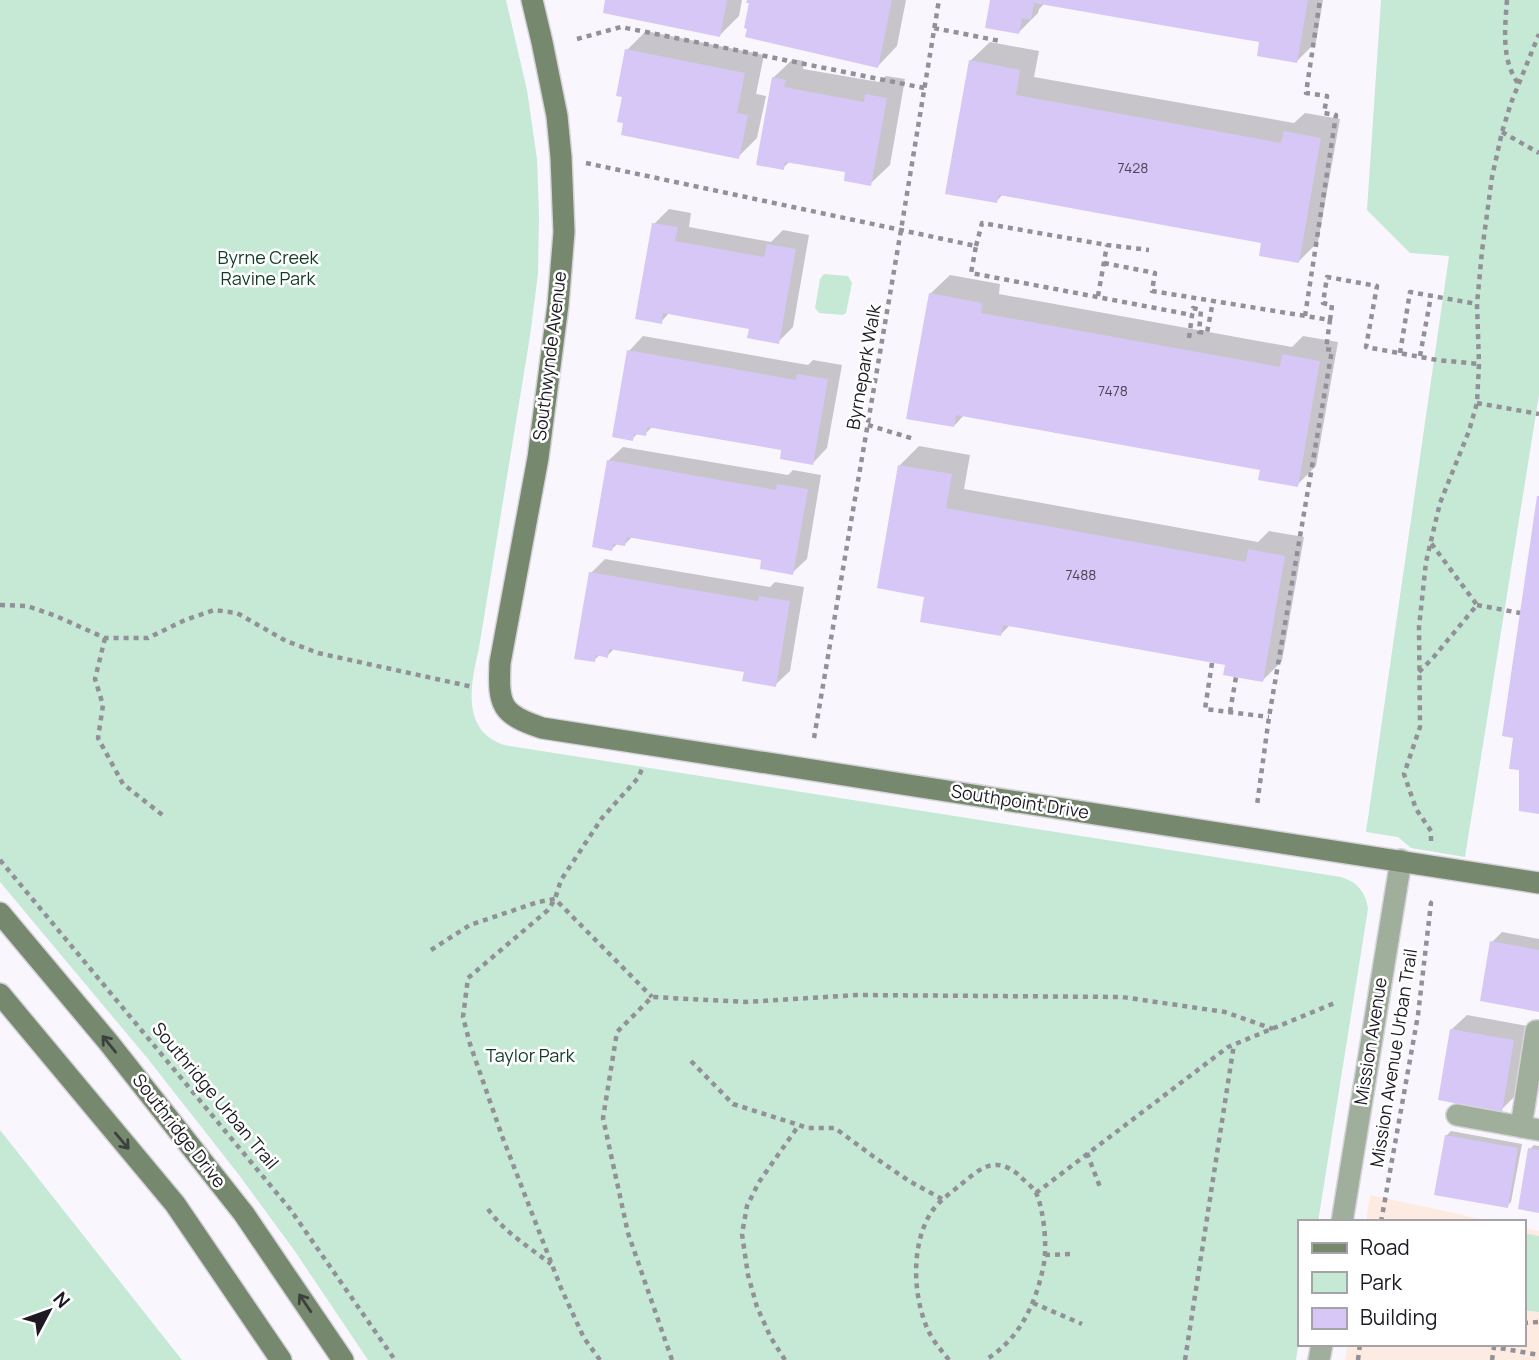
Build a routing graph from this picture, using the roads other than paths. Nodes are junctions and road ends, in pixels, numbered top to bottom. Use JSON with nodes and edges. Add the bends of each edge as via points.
{"nodes":[{"id":1,"x":532,"y":0,"type":"edge"},
{"id":2,"x":506,"y":709,"type":"joint"},
{"id":3,"x":1401,"y":860,"type":"junction"},
{"id":4,"x":1539,"y":883,"type":"edge"},
{"id":5,"x":0,"y":913,"type":"edge"},
{"id":6,"x":0,"y":994,"type":"edge"},
{"id":7,"x":1539,"y":1031,"type":"edge"},
{"id":8,"x":1457,"y":1115,"type":"dead end"},
{"id":9,"x":1530,"y":1128,"type":"edge"},
{"id":10,"x":1342,"y":1220,"type":"edge"},
{"id":11,"x":281,"y":1360,"type":"edge"},
{"id":12,"x":343,"y":1360,"type":"edge"}],
"edges":[{"from":1,"to":2,"type":"street","name":"Southwynde Avenue","via":[[557,116],[565,232],[538,457],[500,663],[499,689]]},
{"from":2,"to":3,"type":"street","name":"Southpoint Drive","via":[[522,722],[542,728]]},
{"from":3,"to":4,"type":"street","name":"Southpoint Drive"},
{"from":3,"to":10,"type":"street","name":"Mission Avenue"},
{"from":12,"to":5,"type":"street","name":"Southridge Drive","one_way":true,"via":[[244,1213]]},
{"from":6,"to":11,"type":"street","one_way":true,"via":[[175,1204]]},
{"from":7,"to":9,"type":"street"},
{"from":8,"to":9,"type":"street"}]}
